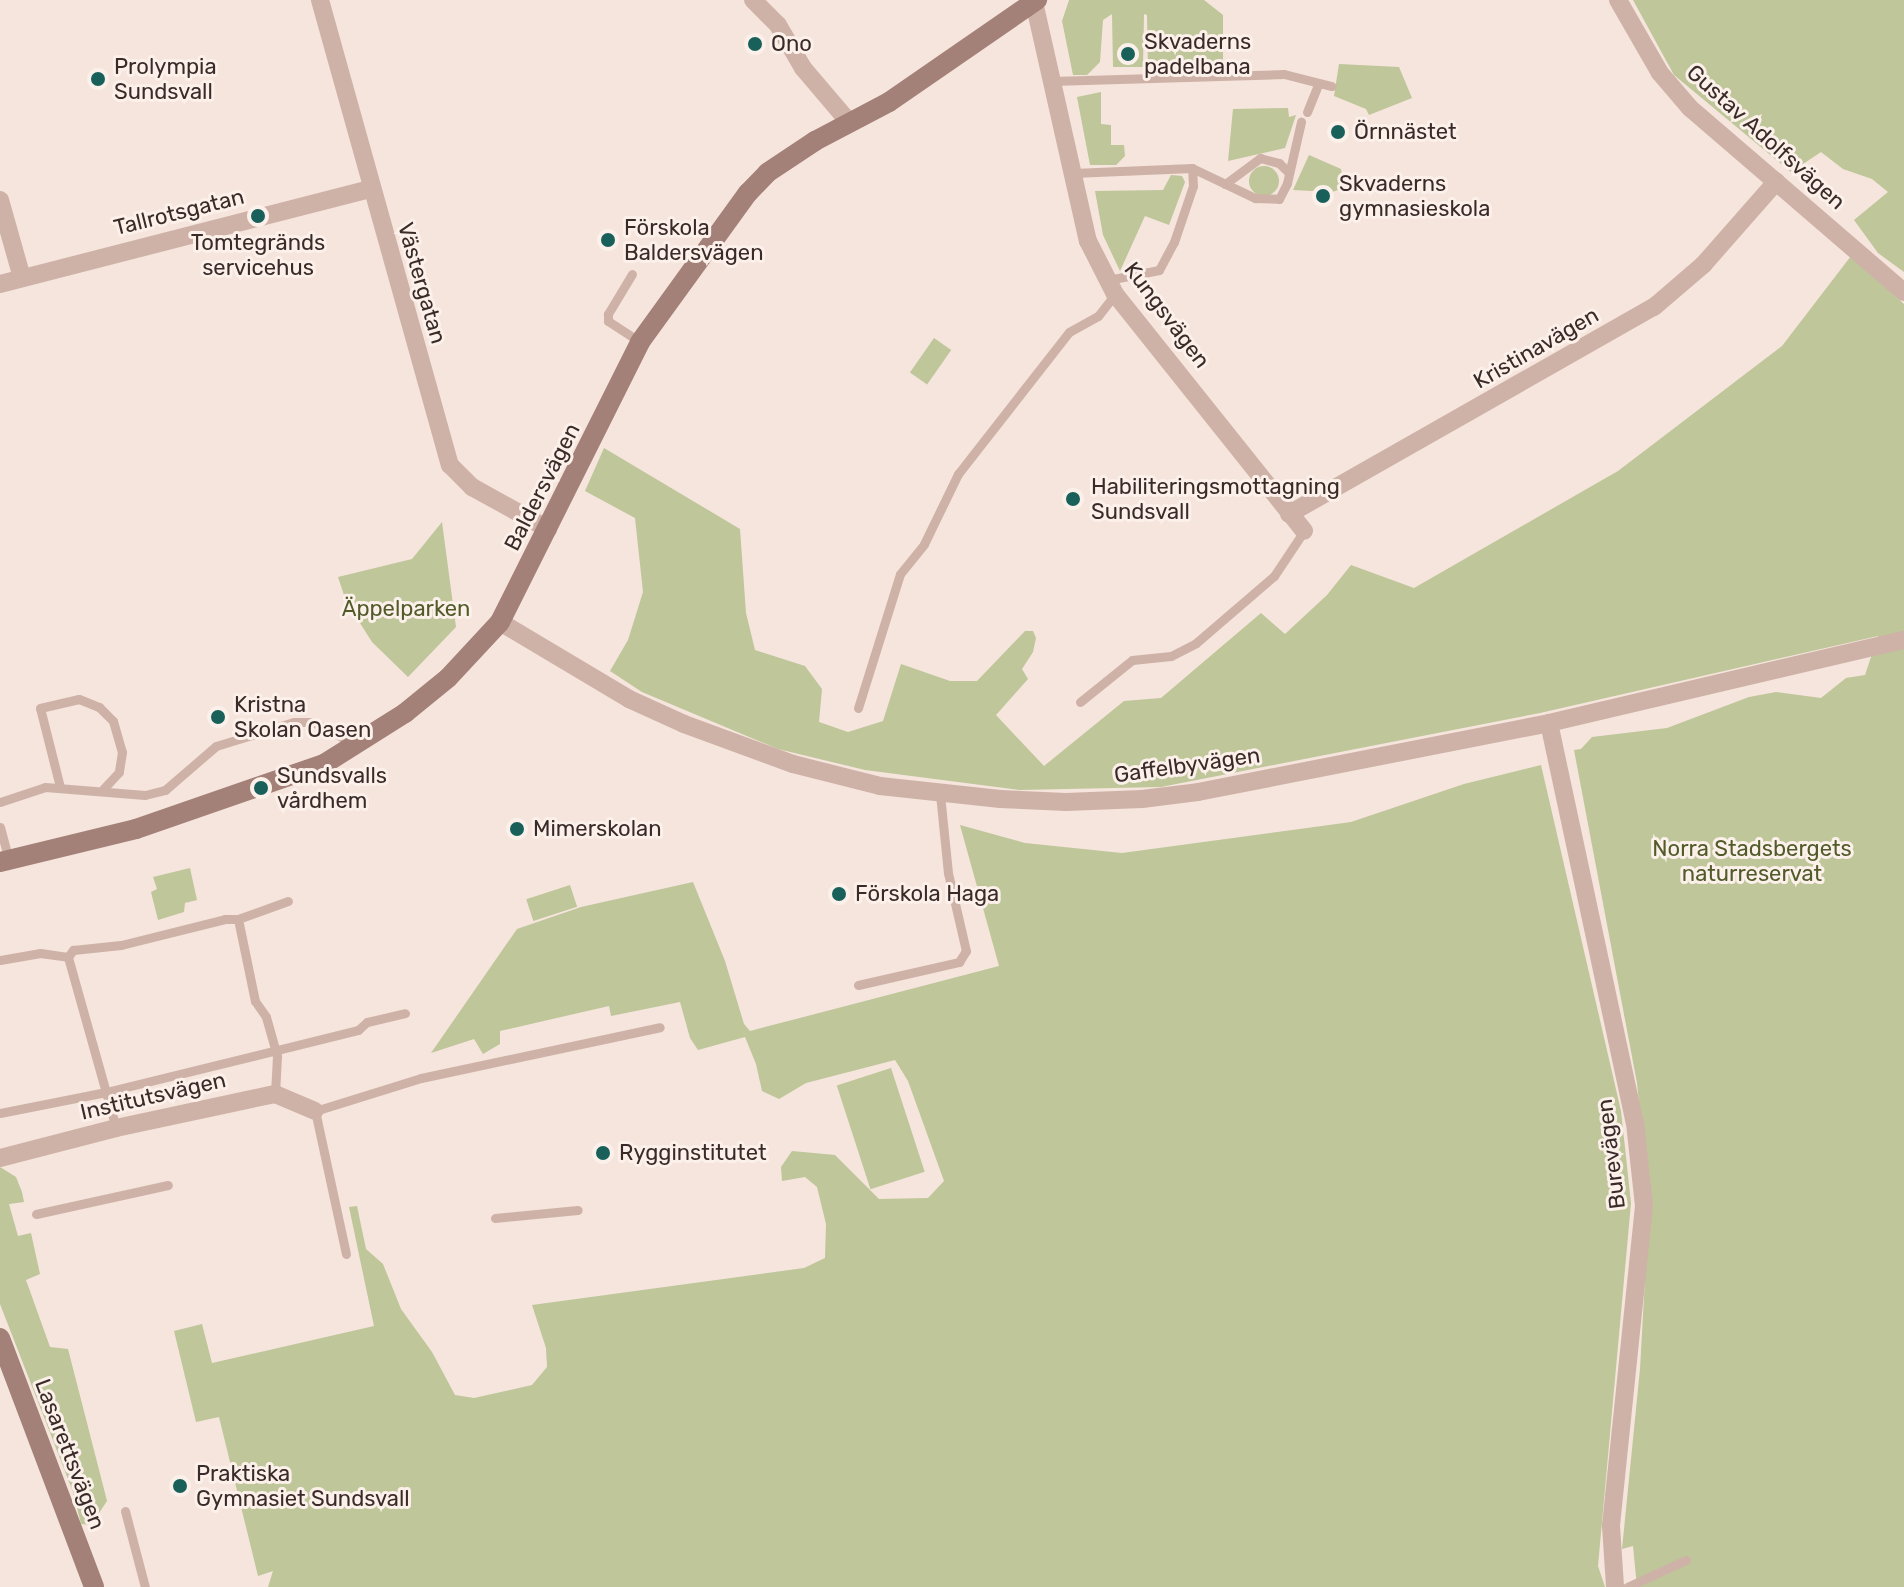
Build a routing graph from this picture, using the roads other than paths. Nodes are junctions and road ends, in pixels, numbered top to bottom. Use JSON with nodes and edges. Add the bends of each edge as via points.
{"nodes":[{"id":1,"x":320,"y":0,"type":"edge"},
{"id":2,"x":753,"y":0,"type":"edge"},
{"id":3,"x":1618,"y":0,"type":"edge"},
{"id":4,"x":1036,"y":1,"type":"edge"},
{"id":5,"x":1052,"y":81,"type":"junction"},
{"id":6,"x":1319,"y":83,"type":"junction"},
{"id":7,"x":1331,"y":86,"type":"dead end"},
{"id":8,"x":1307,"y":112,"type":"dead end"},
{"id":9,"x":849,"y":122,"type":"junction"},
{"id":10,"x":1301,"y":122,"type":"dead end"},
{"id":11,"x":1192,"y":168,"type":"junction"},
{"id":12,"x":1073,"y":173,"type":"junction"},
{"id":13,"x":1289,"y":173,"type":"junction"},
{"id":14,"x":1776,"y":182,"type":"junction"},
{"id":15,"x":1225,"y":184,"type":"junction"},
{"id":16,"x":371,"y":189,"type":"junction"},
{"id":17,"x":0,"y":200,"type":"edge"},
{"id":18,"x":632,"y":274,"type":"dead end"},
{"id":19,"x":22,"y":278,"type":"junction"},
{"id":20,"x":0,"y":284,"type":"edge"},
{"id":21,"x":1112,"y":287,"type":"junction"},
{"id":22,"x":1904,"y":292,"type":"edge"},
{"id":23,"x":640,"y":342,"type":"junction"},
{"id":24,"x":1289,"y":514,"type":"junction"},
{"id":25,"x":548,"y":529,"type":"junction"},
{"id":26,"x":1304,"y":531,"type":"joint"},
{"id":27,"x":500,"y":622,"type":"junction"},
{"id":28,"x":1904,"y":640,"type":"edge"},
{"id":29,"x":1080,"y":702,"type":"dead end"},
{"id":30,"x":858,"y":708,"type":"dead end"},
{"id":31,"x":1549,"y":723,"type":"junction"},
{"id":32,"x":358,"y":745,"type":"junction"},
{"id":33,"x":60,"y":787,"type":"junction"},
{"id":34,"x":103,"y":789,"type":"junction"},
{"id":35,"x":940,"y":794,"type":"junction"},
{"id":36,"x":0,"y":802,"type":"edge"},
{"id":37,"x":0,"y":827,"type":"edge"},
{"id":38,"x":5,"y":862,"type":"edge"},
{"id":39,"x":288,"y":901,"type":"dead end"},
{"id":40,"x":238,"y":919,"type":"junction"},
{"id":41,"x":68,"y":957,"type":"junction"},
{"id":42,"x":0,"y":960,"type":"edge"},
{"id":43,"x":858,"y":985,"type":"dead end"},
{"id":44,"x":405,"y":1013,"type":"dead end"},
{"id":45,"x":660,"y":1027,"type":"dead end"},
{"id":46,"x":274,"y":1048,"type":"junction"},
{"id":47,"x":106,"y":1092,"type":"junction"},
{"id":48,"x":275,"y":1094,"type":"junction"},
{"id":49,"x":315,"y":1111,"type":"junction"},
{"id":50,"x":0,"y":1113,"type":"edge"},
{"id":51,"x":116,"y":1128,"type":"junction"},
{"id":52,"x":0,"y":1158,"type":"edge"},
{"id":53,"x":168,"y":1185,"type":"dead end"},
{"id":54,"x":578,"y":1210,"type":"dead end"},
{"id":55,"x":36,"y":1214,"type":"dead end"},
{"id":56,"x":495,"y":1218,"type":"dead end"},
{"id":57,"x":346,"y":1254,"type":"dead end"},
{"id":58,"x":0,"y":1338,"type":"edge"},
{"id":59,"x":125,"y":1511,"type":"dead end"},
{"id":60,"x":1686,"y":1560,"type":"dead end"},
{"id":61,"x":94,"y":1587,"type":"edge"},
{"id":62,"x":145,"y":1587,"type":"edge"},
{"id":63,"x":1615,"y":1587,"type":"edge"},
{"id":64,"x":1627,"y":1587,"type":"edge"}],
"edges":[{"from":1,"to":16,"type":"street","name":"Västergatan"},
{"from":2,"to":9,"type":"street","via":[[778,25],[803,68]]},
{"from":3,"to":14,"type":"street","name":"Gustav Adolfsvägen","via":[[1660,73],[1690,108]]},
{"from":4,"to":5,"type":"street","name":"Kungsvägen"},
{"from":4,"to":9,"type":"street","name":"Baldersvägen","via":[[889,102]]},
{"from":5,"to":6,"type":"lane","via":[[1284,74]]},
{"from":5,"to":12,"type":"street","name":"Kungsvägen"},
{"from":6,"to":7,"type":"lane"},
{"from":6,"to":8,"type":"lane"},
{"from":9,"to":23,"type":"street","name":"Baldersvägen","via":[[767,173]]},
{"from":10,"to":13,"type":"lane"},
{"from":11,"to":12,"type":"lane"},
{"from":11,"to":15,"type":"lane"},
{"from":11,"to":21,"type":"lane","via":[[1193,186],[1159,270]]},
{"from":12,"to":21,"type":"street","name":"Kungsvägen","via":[[1088,241]]},
{"from":13,"to":15,"type":"lane","via":[[1279,163],[1260,158]]},
{"from":13,"to":15,"type":"lane","via":[[1279,199],[1255,198]]},
{"from":14,"to":22,"type":"street","name":"Gustav Adolfsvägen"},
{"from":14,"to":24,"type":"street","name":"Kristinavägen","via":[[1703,265],[1654,307]]},
{"from":16,"to":19,"type":"street","name":"Tallrotsgatan"},
{"from":16,"to":25,"type":"street","name":"Västergatan","via":[[450,465],[472,487]]},
{"from":17,"to":19,"type":"street"},
{"from":18,"to":23,"type":"lane","via":[[608,321]]},
{"from":19,"to":20,"type":"street","name":"Tallrotsgatan"},
{"from":21,"to":24,"type":"street","name":"Kungsvägen"},
{"from":21,"to":30,"type":"lane","via":[[1098,316],[1069,332],[958,474],[924,544],[900,574]]},
{"from":23,"to":25,"type":"street","name":"Baldersvägen"},
{"from":24,"to":26,"type":"street","name":"Kungsvägen"},
{"from":25,"to":27,"type":"street","name":"Baldersvägen"},
{"from":26,"to":29,"type":"lane","via":[[1274,576],[1196,643],[1171,656],[1132,660]]},
{"from":27,"to":32,"type":"street","name":"Baldersvägen","via":[[448,678]]},
{"from":27,"to":35,"type":"street","name":"Gaffelbyvägen","via":[[629,699],[684,724],[832,775]]},
{"from":28,"to":31,"type":"street","name":"Gaffelbyvägen"},
{"from":31,"to":35,"type":"street","name":"Gaffelbyvägen","via":[[1142,799],[1066,802]]},
{"from":31,"to":63,"type":"street","name":"Burevägen","via":[[1635,1123],[1644,1206],[1611,1526]]},
{"from":32,"to":34,"type":"lane","via":[[313,722],[294,722],[216,746],[165,790],[145,795]]},
{"from":32,"to":38,"type":"street","name":"Baldersvägen","via":[[273,784],[136,829]]},
{"from":33,"to":34,"type":"lane"},
{"from":33,"to":34,"type":"lane","via":[[40,708],[79,699],[99,707],[113,721],[122,752],[119,772]]},
{"from":33,"to":36,"type":"lane"},
{"from":35,"to":43,"type":"lane","via":[[948,873],[966,951],[959,962]]},
{"from":37,"to":38,"type":"lane"},
{"from":39,"to":40,"type":"lane"},
{"from":40,"to":41,"type":"lane","via":[[121,945],[94,945],[73,950]]},
{"from":40,"to":46,"type":"lane","via":[[255,1001],[266,1017]]},
{"from":41,"to":42,"type":"lane","via":[[40,953]]},
{"from":41,"to":47,"type":"lane"},
{"from":44,"to":46,"type":"lane","via":[[367,1022],[358,1030]]},
{"from":45,"to":49,"type":"lane","via":[[421,1078]]},
{"from":46,"to":47,"type":"lane"},
{"from":46,"to":48,"type":"lane"},
{"from":47,"to":50,"type":"lane"},
{"from":47,"to":51,"type":"lane"},
{"from":48,"to":49,"type":"street"},
{"from":48,"to":51,"type":"street","name":"Institutsvägen"},
{"from":49,"to":57,"type":"lane"},
{"from":51,"to":52,"type":"street","name":"Institutsvägen"},
{"from":53,"to":55,"type":"lane"},
{"from":54,"to":56,"type":"lane"},
{"from":58,"to":61,"type":"street","name":"Lasarettsvägen"},
{"from":59,"to":62,"type":"lane"},
{"from":60,"to":64,"type":"lane"}]}
